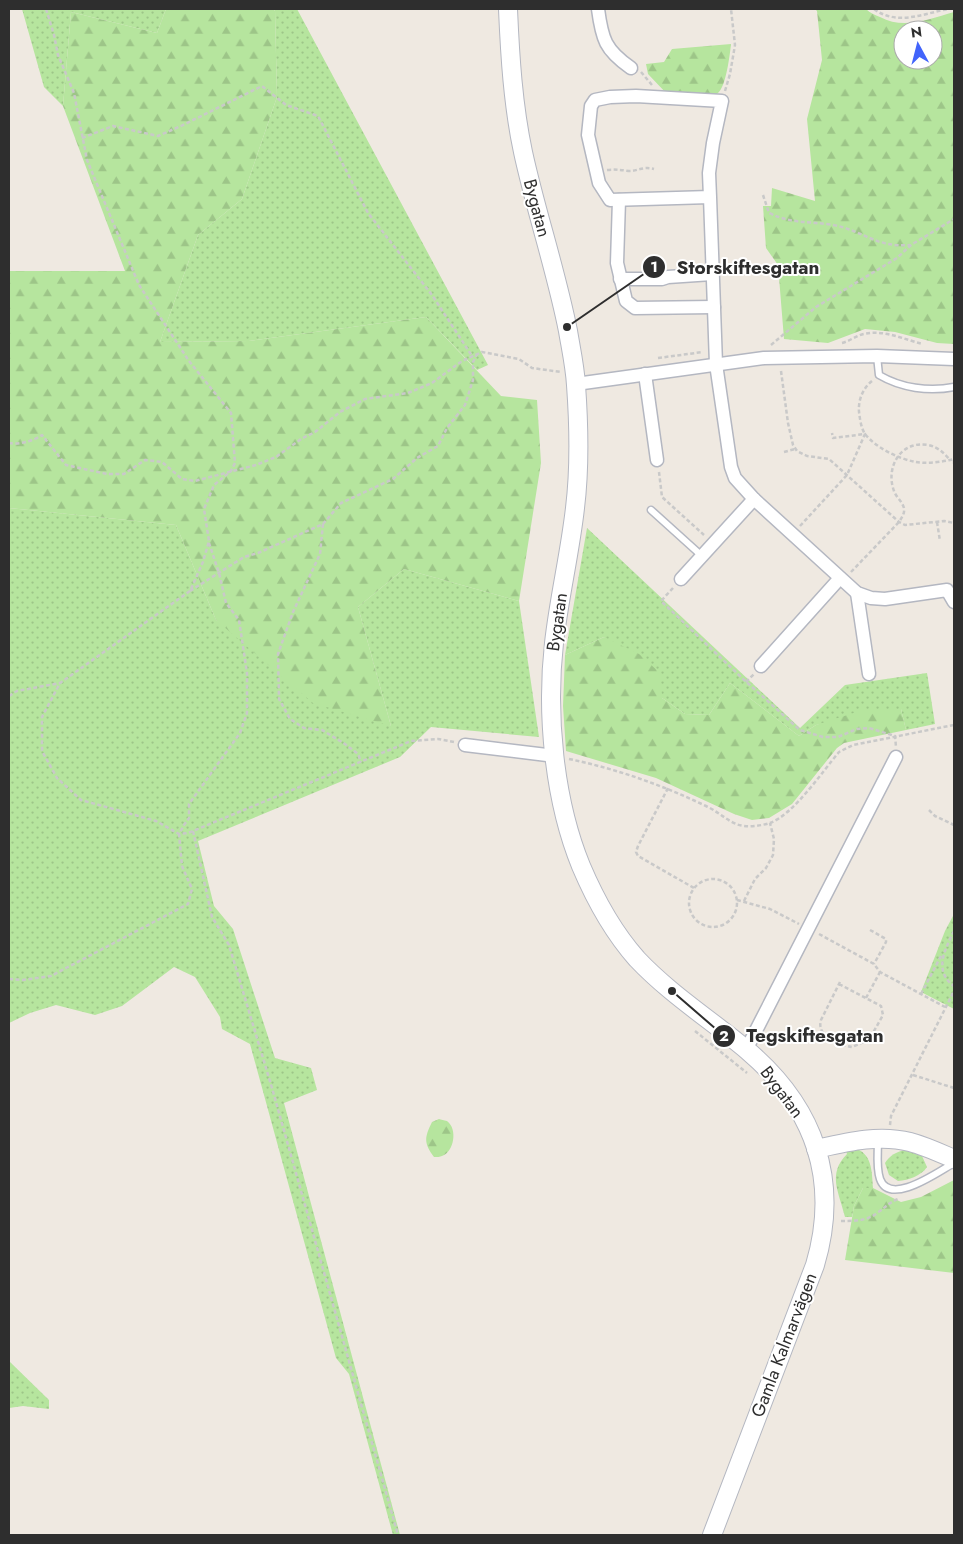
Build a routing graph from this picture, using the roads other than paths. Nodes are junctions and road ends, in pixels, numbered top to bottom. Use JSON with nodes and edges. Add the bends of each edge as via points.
{"nodes":[{"id":1,"x":508,"y":9,"type":"edge"},
{"id":2,"x":598,"y":9,"type":"edge"},
{"id":3,"x":631,"y":68,"type":"road end"},
{"id":4,"x":710,"y":197,"type":"junction"},
{"id":5,"x":619,"y":200,"type":"junction"},
{"id":6,"x":712,"y":274,"type":"junction"},
{"id":7,"x":620,"y":278,"type":"junction"},
{"id":8,"x":714,"y":307,"type":"junction"},
{"id":9,"x":877,"y":356,"type":"junction"},
{"id":10,"x":954,"y":359,"type":"edge"},
{"id":11,"x":716,"y":364,"type":"junction"},
{"id":12,"x":645,"y":374,"type":"junction"},
{"id":13,"x":571,"y":378,"type":"junction"},
{"id":14,"x":954,"y":388,"type":"edge"},
{"id":15,"x":657,"y":460,"type":"road end"},
{"id":16,"x":754,"y":499,"type":"junction"},
{"id":17,"x":651,"y":510,"type":"dead end"},
{"id":18,"x":702,"y":556,"type":"junction"},
{"id":19,"x":681,"y":579,"type":"road end"},
{"id":20,"x":842,"y":579,"type":"junction"},
{"id":21,"x":857,"y":593,"type":"junction"},
{"id":22,"x":954,"y":602,"type":"edge"},
{"id":23,"x":761,"y":666,"type":"dead end"},
{"id":24,"x":869,"y":674,"type":"dead end"},
{"id":25,"x":465,"y":744,"type":"road end"},
{"id":26,"x":555,"y":756,"type":"junction"},
{"id":27,"x":896,"y":757,"type":"dead end"},
{"id":28,"x":746,"y":1050,"type":"junction"},
{"id":29,"x":884,"y":1139,"type":"junction"},
{"id":30,"x":816,"y":1149,"type":"junction"},
{"id":31,"x":954,"y":1161,"type":"edge"},
{"id":32,"x":712,"y":1535,"type":"edge"}],
"edges":[{"from":1,"to":13,"type":"street","name":"Bygatan","via":[[514,95],[522,149],[557,281],[573,362]]},
{"from":2,"to":3,"type":"street","via":[[608,48]]},
{"from":4,"to":5,"type":"street"},
{"from":4,"to":5,"type":"street","via":[[709,173],[722,101],[627,96],[595,100],[587,128],[599,183],[610,200]]},
{"from":4,"to":6,"type":"street"},
{"from":5,"to":7,"type":"street","via":[[617,263]]},
{"from":6,"to":7,"type":"street","via":[[662,279]]},
{"from":6,"to":8,"type":"street"},
{"from":7,"to":8,"type":"street","via":[[626,301],[635,308]]},
{"from":8,"to":11,"type":"street"},
{"from":9,"to":10,"type":"street"},
{"from":9,"to":11,"type":"street","via":[[779,357]]},
{"from":9,"to":14,"type":"lane","via":[[879,375],[891,382],[934,389]]},
{"from":11,"to":12,"type":"street"},
{"from":11,"to":16,"type":"street","via":[[733,473]]},
{"from":12,"to":13,"type":"street"},
{"from":12,"to":15,"type":"street"},
{"from":13,"to":26,"type":"street","name":"Bygatan","via":[[578,457],[575,504],[551,676]]},
{"from":16,"to":18,"type":"street"},
{"from":16,"to":20,"type":"street"},
{"from":17,"to":18,"type":"lane"},
{"from":18,"to":19,"type":"street"},
{"from":20,"to":21,"type":"street"},
{"from":20,"to":23,"type":"street"},
{"from":21,"to":22,"type":"street","via":[[885,599],[946,590]]},
{"from":21,"to":24,"type":"street"},
{"from":25,"to":26,"type":"street"},
{"from":26,"to":28,"type":"street","name":"Bygatan","via":[[567,826],[580,865],[615,932],[638,960]]},
{"from":27,"to":28,"type":"street"},
{"from":28,"to":30,"type":"street","name":"Bygatan","via":[[792,1099]]},
{"from":29,"to":30,"type":"street"},
{"from":29,"to":31,"type":"street","via":[[908,1142]]},
{"from":29,"to":31,"type":"lane","via":[[878,1166],[886,1187],[896,1190],[909,1188]]},
{"from":30,"to":32,"type":"street","name":"Gamla Kalmarvägen","via":[[826,1206],[820,1247],[806,1294]]}]}
